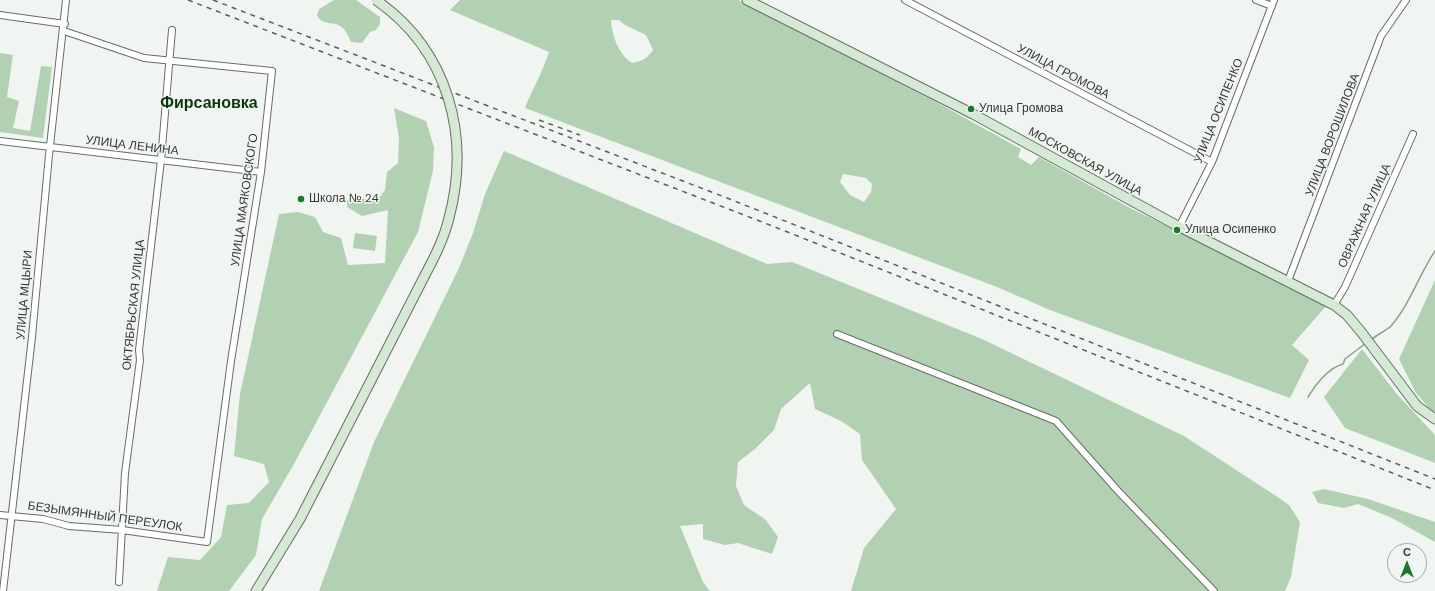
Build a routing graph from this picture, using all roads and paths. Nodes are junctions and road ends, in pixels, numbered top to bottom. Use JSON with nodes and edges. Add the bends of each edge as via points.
{"nodes":[{"id":1,"x":66,"y":0,"type":"edge"},
{"id":2,"x":376,"y":0,"type":"edge"},
{"id":3,"x":747,"y":0,"type":"edge"},
{"id":4,"x":905,"y":0,"type":"edge"},
{"id":5,"x":1256,"y":0,"type":"edge"},
{"id":6,"x":1406,"y":0,"type":"edge"},
{"id":7,"x":1273,"y":3,"type":"edge"},
{"id":8,"x":0,"y":15,"type":"edge"},
{"id":9,"x":65,"y":24,"type":"junction"},
{"id":10,"x":172,"y":30,"type":"dead end"},
{"id":11,"x":64,"y":31,"type":"junction"},
{"id":12,"x":169,"y":62,"type":"junction"},
{"id":13,"x":1413,"y":134,"type":"dead end"},
{"id":14,"x":0,"y":141,"type":"edge"},
{"id":15,"x":50,"y":147,"type":"junction"},
{"id":16,"x":160,"y":160,"type":"junction"},
{"id":17,"x":1212,"y":162,"type":"junction"},
{"id":18,"x":261,"y":172,"type":"junction"},
{"id":19,"x":1179,"y":227,"type":"junction"},
{"id":20,"x":1288,"y":281,"type":"junction"},
{"id":21,"x":1334,"y":306,"type":"junction"},
{"id":22,"x":837,"y":334,"type":"dead end"},
{"id":23,"x":1435,"y":419,"type":"edge"},
{"id":24,"x":0,"y":515,"type":"edge"},
{"id":25,"x":12,"y":516,"type":"junction"},
{"id":26,"x":122,"y":530,"type":"junction"},
{"id":27,"x":206,"y":542,"type":"joint"},
{"id":28,"x":119,"y":582,"type":"dead end"},
{"id":29,"x":3,"y":591,"type":"edge"},
{"id":30,"x":256,"y":591,"type":"edge"},
{"id":31,"x":1214,"y":591,"type":"edge"}],
"edges":[{"from":1,"to":9,"type":"street","name":"УЛИЦА МЦЫРИ"},
{"from":2,"to":30,"type":"street","bridge":true,"via":[[409,29],[427,51],[440,74],[453,115],[457,154],[455,194],[440,244],[424,277],[300,519]]},
{"from":3,"to":19,"type":"street","name":"МОСКОВСКАЯ УЛИЦА","via":[[972,114]]},
{"from":4,"to":17,"type":"street","name":"УЛИЦА ГРОМОВА"},
{"from":5,"to":7,"type":"street"},
{"from":6,"to":20,"type":"street","name":"УЛИЦА ВОРОШИЛОВА","via":[[1381,36]]},
{"from":7,"to":17,"type":"street","name":"УЛИЦА ОСИПЕНКО"},
{"from":8,"to":9,"type":"street"},
{"from":9,"to":11,"type":"street","name":"УЛИЦА МЦЫРИ"},
{"from":10,"to":12,"type":"street","name":"ОКТЯБРЬСКАЯ УЛИЦА"},
{"from":11,"to":12,"type":"street","name":"УЛИЦА МАЯКОВСКОГО","via":[[144,58]]},
{"from":11,"to":15,"type":"street","name":"УЛИЦА МЦЫРИ"},
{"from":12,"to":16,"type":"street","name":"ОКТЯБРЬСКАЯ УЛИЦА"},
{"from":12,"to":18,"type":"street","name":"УЛИЦА МАЯКОВСКОГО","via":[[272,71]]},
{"from":13,"to":21,"type":"street","name":"ОВРАЖНАЯ УЛИЦА","via":[[1345,287]]},
{"from":14,"to":15,"type":"street","name":"УЛИЦА ЛЕНИНА"},
{"from":15,"to":16,"type":"street","name":"УЛИЦА ЛЕНИНА"},
{"from":15,"to":25,"type":"street","name":"УЛИЦА МЦЫРИ"},
{"from":16,"to":18,"type":"street","name":"УЛИЦА ЛЕНИНА"},
{"from":16,"to":26,"type":"street","name":"ОКТЯБРЬСКАЯ УЛИЦА","via":[[140,360],[125,473]]},
{"from":17,"to":19,"type":"street","name":"УЛИЦА ОСИПЕНКО"},
{"from":18,"to":27,"type":"street","name":"УЛИЦА МАЯКОВСКОГО"},
{"from":19,"to":20,"type":"street","name":"МОСКОВСКАЯ УЛИЦА"},
{"from":20,"to":21,"type":"street","name":"МОСКОВСКАЯ УЛИЦА"},
{"from":21,"to":23,"type":"street","name":"МОСКОВСКАЯ УЛИЦА","via":[[1347,315],[1418,406]]},
{"from":22,"to":31,"type":"street","via":[[1056,421]]},
{"from":24,"to":25,"type":"street","name":"БЕЗЫМЯННЫЙ ПЕРЕУЛОК"},
{"from":25,"to":26,"type":"street","name":"БЕЗЫМЯННЫЙ ПЕРЕУЛОК","via":[[43,519],[69,526]]},
{"from":25,"to":29,"type":"street","name":"УЛИЦА МЦЫРИ"},
{"from":26,"to":27,"type":"street","name":"БЕЗЫМЯННЫЙ ПЕРЕУЛОК"},
{"from":26,"to":28,"type":"street","name":"ОКТЯБРЬСКАЯ УЛИЦА"}]}
